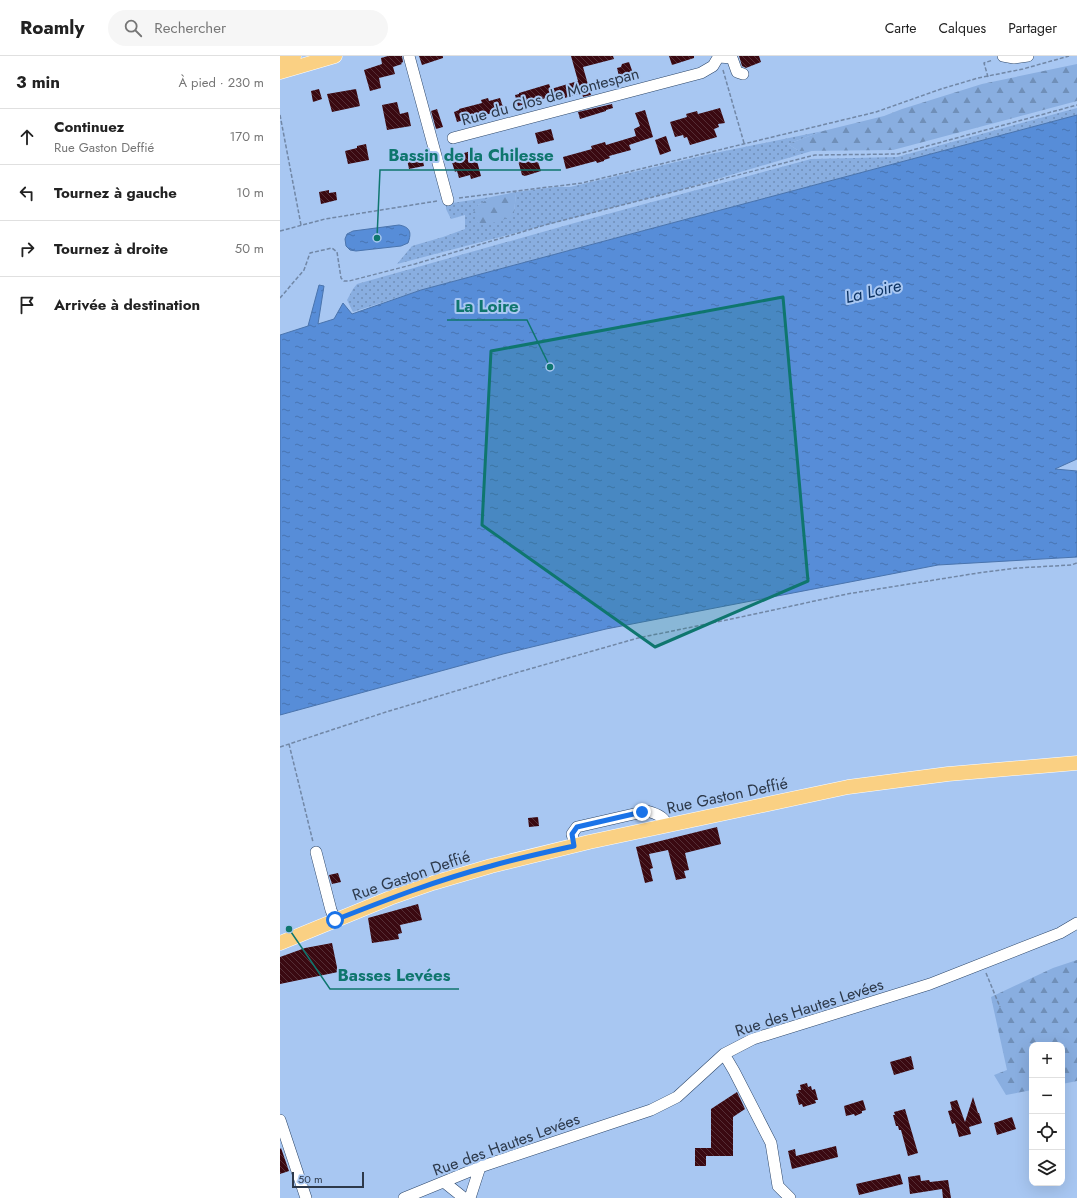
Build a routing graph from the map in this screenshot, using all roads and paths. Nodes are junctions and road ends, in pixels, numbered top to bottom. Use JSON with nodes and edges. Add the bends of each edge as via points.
{"nodes":[{"id":1,"x":335,"y":56,"type":"edge"},
{"id":2,"x":409,"y":56,"type":"edge"},
{"id":3,"x":719,"y":56,"type":"edge"},
{"id":4,"x":1069,"y":56,"type":"edge"},
{"id":5,"x":999,"y":57,"type":"edge"},
{"id":6,"x":1024,"y":57,"type":"edge"},
{"id":7,"x":280,"y":72,"type":"edge"},
{"id":8,"x":743,"y":74,"type":"dead end"},
{"id":9,"x":988,"y":77,"type":"junction"},
{"id":10,"x":1077,"y":105,"type":"edge"},
{"id":11,"x":280,"y":115,"type":"edge"},
{"id":12,"x":453,"y":138,"type":"dead end"},
{"id":13,"x":744,"y":143,"type":"junction"},
{"id":14,"x":448,"y":200,"type":"junction"},
{"id":15,"x":301,"y":225,"type":"junction"},
{"id":16,"x":280,"y":231,"type":"edge"},
{"id":17,"x":280,"y":298,"type":"edge"},
{"id":18,"x":1077,"y":563,"type":"edge"},
{"id":19,"x":289,"y":744,"type":"junction"},
{"id":20,"x":280,"y":747,"type":"edge"},
{"id":21,"x":1077,"y":763,"type":"edge"},
{"id":22,"x":316,"y":852,"type":"joint"},
{"id":23,"x":335,"y":920,"type":"junction"},
{"id":24,"x":1077,"y":923,"type":"edge"},
{"id":25,"x":280,"y":943,"type":"edge"},
{"id":26,"x":982,"y":964,"type":"junction"},
{"id":27,"x":1000,"y":1007,"type":"dead end"},
{"id":28,"x":724,"y":1054,"type":"junction"},
{"id":29,"x":280,"y":1120,"type":"edge"},
{"id":30,"x":480,"y":1167,"type":"junction"},
{"id":31,"x":444,"y":1182,"type":"junction"},
{"id":32,"x":306,"y":1198,"type":"edge"},
{"id":33,"x":404,"y":1198,"type":"edge"},
{"id":34,"x":464,"y":1198,"type":"edge"},
{"id":35,"x":470,"y":1198,"type":"edge"},
{"id":36,"x":790,"y":1198,"type":"edge"}],
"edges":[{"from":1,"to":7,"type":"main road"},
{"from":2,"to":14,"type":"street"},
{"from":3,"to":8,"type":"street","via":[[732,58],[737,72]]},
{"from":3,"to":12,"type":"street","name":"Rue du Clos de Montespan","via":[[713,66],[701,73]]},
{"from":3,"to":13,"type":"path"},
{"from":4,"to":9,"type":"path"},
{"from":5,"to":6,"type":"street"},
{"from":5,"to":9,"type":"path","via":[[984,63]]},
{"from":9,"to":13,"type":"path","via":[[941,89],[876,112]]},
{"from":10,"to":17,"type":"path","via":[[898,154],[815,155],[545,225],[349,281],[341,278],[337,252],[332,248],[310,253],[304,270]]},
{"from":11,"to":15,"type":"path"},
{"from":13,"to":14,"type":"path","via":[[582,183]]},
{"from":14,"to":15,"type":"path"},
{"from":15,"to":16,"type":"path"},
{"from":18,"to":19,"type":"path","via":[[978,573],[847,594],[638,638],[386,712]]},
{"from":19,"to":20,"type":"path"},
{"from":19,"to":22,"type":"path"},
{"from":21,"to":23,"type":"main road","name":"Rue Gaston Deffié","via":[[948,774],[848,787],[667,825],[491,866],[433,883]]},
{"from":22,"to":23,"type":"street"},
{"from":23,"to":25,"type":"main road","name":"Rue Gaston Deffié"},
{"from":24,"to":26,"type":"street","name":"Rue des Hautes Levées","via":[[1060,933]]},
{"from":26,"to":27,"type":"path"},
{"from":26,"to":28,"type":"street","name":"Rue des Hautes Levées","via":[[930,984],[753,1039]]},
{"from":28,"to":30,"type":"street","name":"Rue des Hautes Levées","via":[[677,1097],[651,1110]]},
{"from":28,"to":36,"type":"street","via":[[771,1143],[778,1186]]},
{"from":29,"to":32,"type":"street"},
{"from":30,"to":31,"type":"street","name":"Rue des Hautes Levées"},
{"from":30,"to":35,"type":"street"},
{"from":31,"to":33,"type":"street","name":"Rue des Hautes Levées"},
{"from":31,"to":34,"type":"street"}]}
